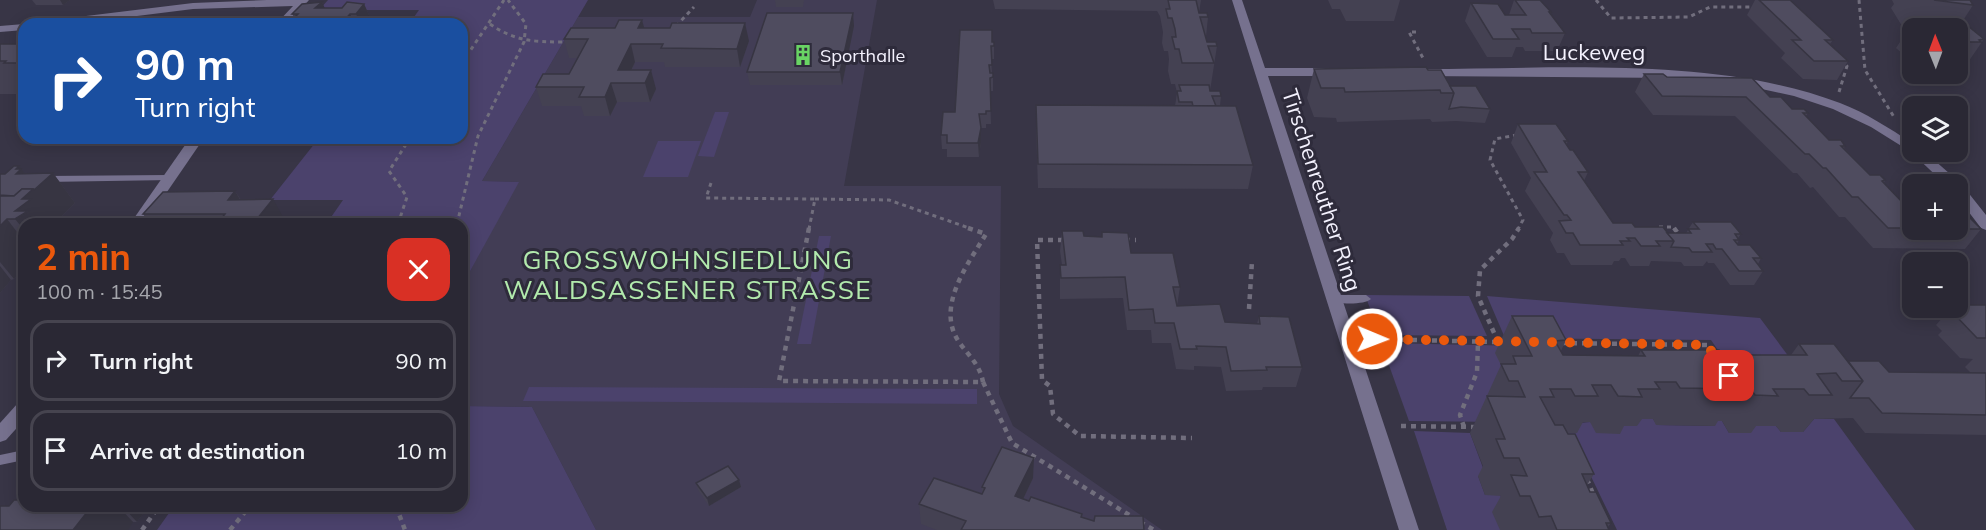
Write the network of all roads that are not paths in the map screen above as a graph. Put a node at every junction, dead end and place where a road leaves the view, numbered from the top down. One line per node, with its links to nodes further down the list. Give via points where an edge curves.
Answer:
1 (1237, 0): 7 (street, Tirschenreuther Ring)
2 (304, 1): 3 (street, via 193,6); 4 (street)
3 (94, 18)
4 (288, 18)
5 (18, 28): 6 (street)
6 (0, 29)
7 (1260, 72): 8 (street); 19 (street, Tirschenreuther Ring)
8 (1341, 72)
9 (1408, 72): 10 (street, Luckeweg, via 1676,74 1726,78 1792,90 1829,102 1865,118)
10 (1902, 142)
11 (192, 144): 14 (street)
12 (1929, 162): 13 (street)
13 (1942, 174)
14 (168, 178): 15 (lane); 17 (street)
15 (33, 179)
16 (1968, 202): 18 (street)
17 (145, 217)
18 (1986, 225)
19 (1334, 299): 20 (lane); 25 (street, Tirschenreuther Ring)
20 (1366, 299)
21 (18, 415): 22 (street)
22 (0, 435)
23 (18, 456): 24 (lane)
24 (0, 460)
25 (1409, 530)

